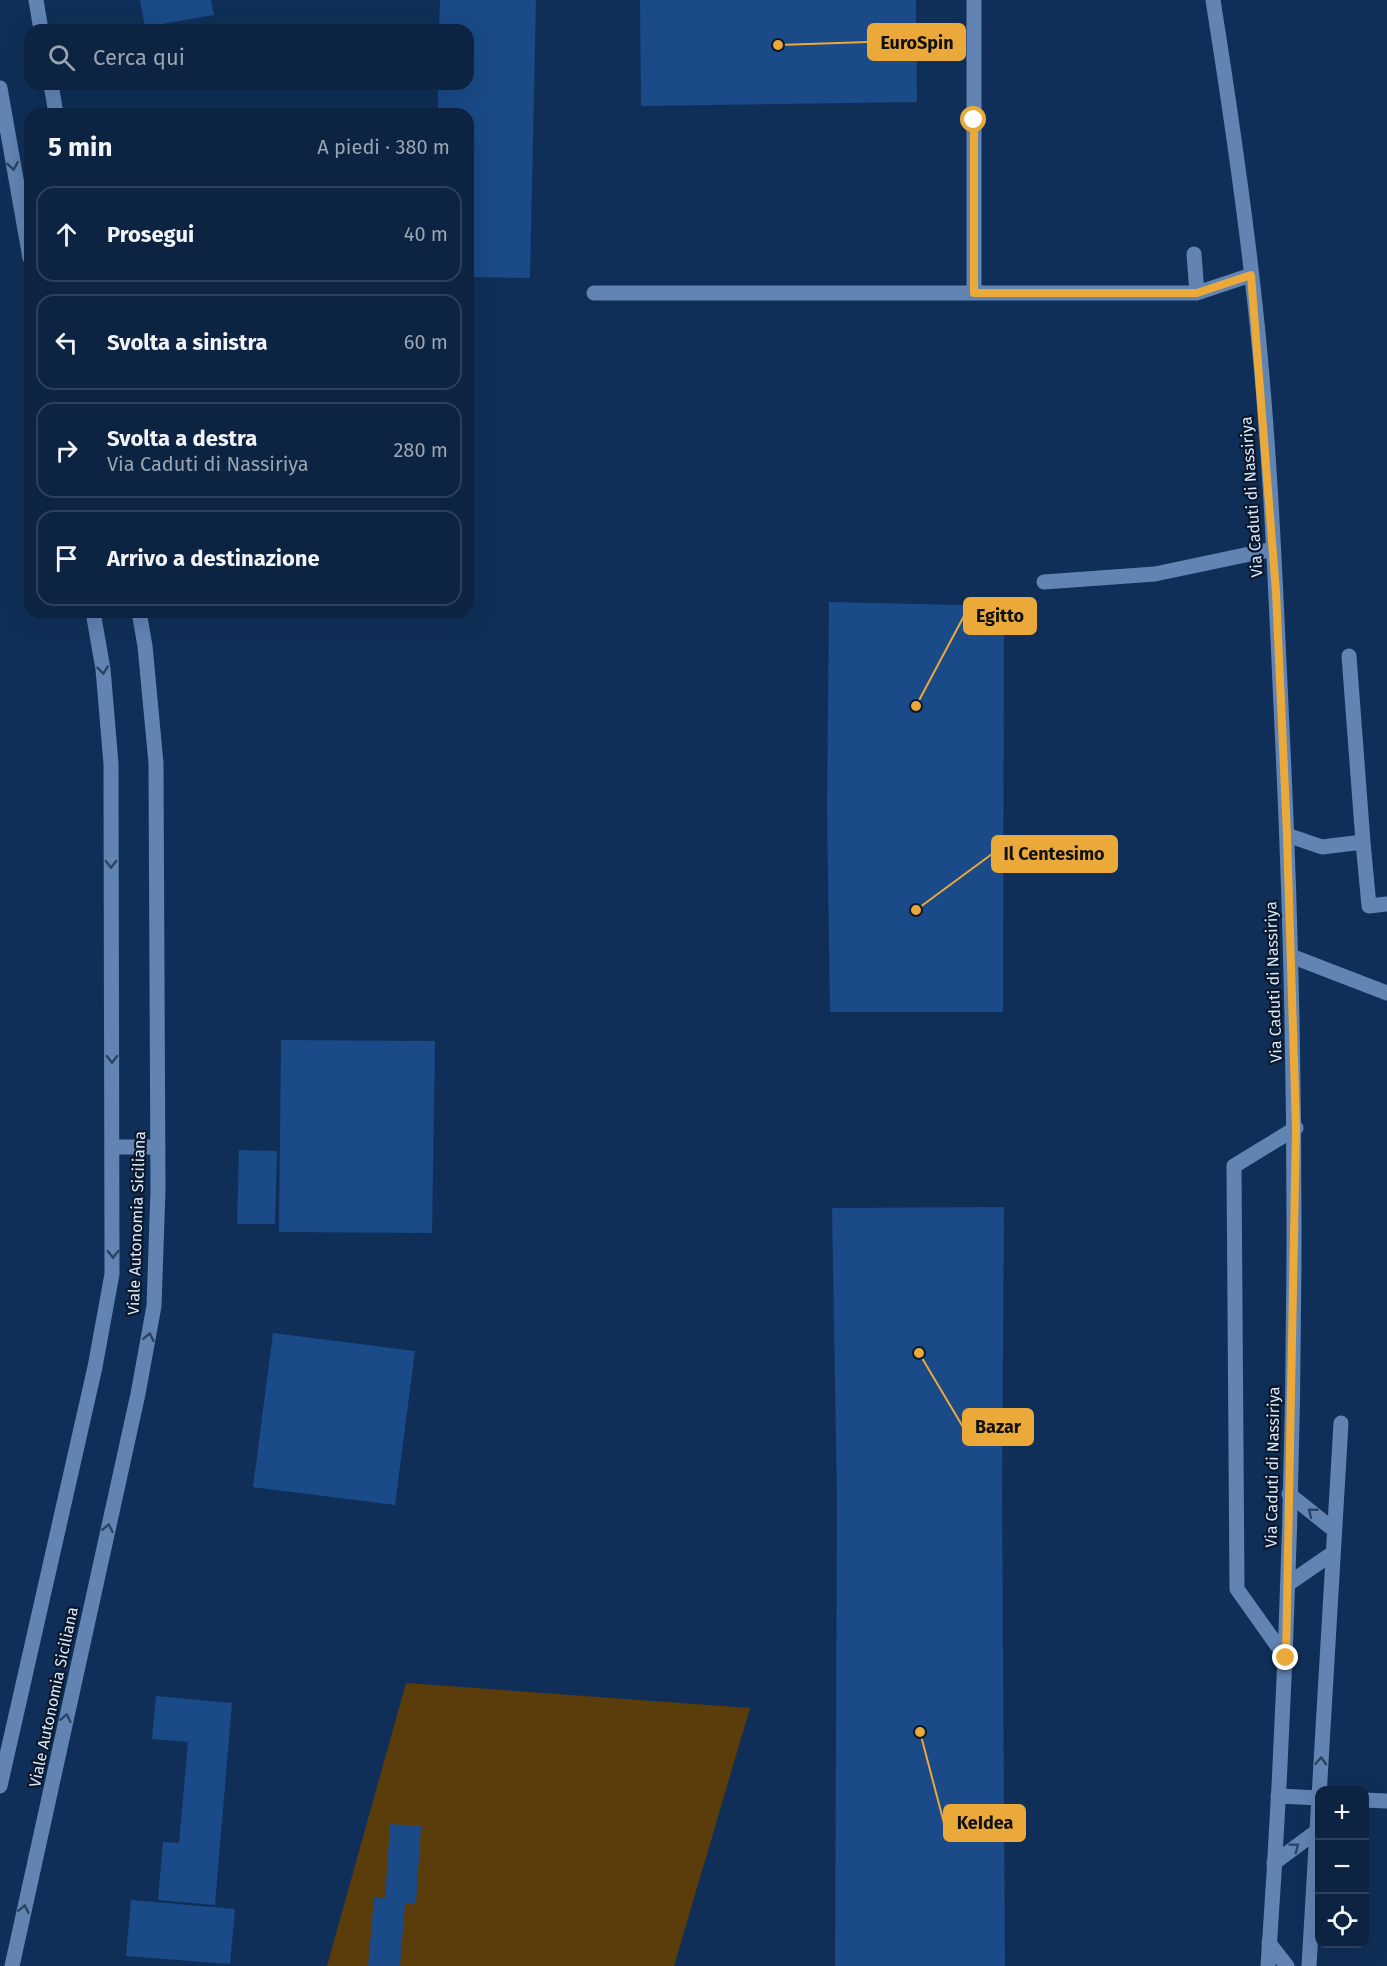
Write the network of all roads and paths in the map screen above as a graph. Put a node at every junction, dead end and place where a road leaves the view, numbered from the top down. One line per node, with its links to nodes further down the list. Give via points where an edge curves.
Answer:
1 (36, 0): 4 (street)
2 (974, 0): 12 (street)
3 (1213, 0): 10 (street, Via Caduti di Nassiriya)
4 (40, 24)
5 (0, 88): 8 (street, one-way to 8)
6 (52, 90): 7 (street)
7 (55, 108)
8 (24, 200)
9 (1194, 254): 13 (street)
10 (1251, 275): 13 (street); 14 (street, Via Caduti di Nassiriya)
11 (594, 293): 12 (street)
12 (974, 293): 13 (street)
13 (1197, 293)
14 (1273, 549): 15 (street, via 1155,574); 19 (street, Via Caduti di Nassiriya)
15 (1044, 582)
16 (94, 618): 25 (street, Viale Autonomia Siciliana, one-way to 25, via 103,669 111,764)
17 (140, 618): 26 (street, Viale Autonomia Siciliana, via 156,763)
18 (1348, 656): 20 (street)
19 (1287, 835): 20 (street, via 1322,847); 22 (street, Via Caduti di Nassiriya)
20 (1363, 842): 21 (street, via 1369,906)
21 (1387, 904)
22 (1291, 956): 23 (street); 24 (street, Via Caduti di Nassiriya)
23 (1387, 993)
24 (1296, 1128): 28 (street, Via Caduti di Nassiriya); 32 (street, via 1234,1166 1237,1589)
25 (113, 1147): 26 (street); 33 (street, Viale Autonomia Siciliana, one-way to 33, via 112,1274 95,1367)
26 (158, 1147): 43 (street, Viale Autonomia Siciliana, one-way to 26, via 152,1317)
27 (1341, 1423): 29 (street)
28 (1289, 1494): 29 (street, one-way to 28); 31 (street, Via Caduti di Nassiriya)
29 (1335, 1530): 30 (street)
30 (1333, 1553): 31 (street); 34 (street, one-way to 30)
31 (1288, 1584): 32 (street, Via Caduti di Nassiriya)
32 (1286, 1658): 35 (street, Via Caduti di Nassiriya)
33 (0, 1786)
34 (1320, 1786)
35 (1278, 1796): 36 (street); 41 (street, Via Caduti di Nassiriya)
36 (1315, 1798)
37 (1369, 1800): 38 (street)
38 (1387, 1801)
39 (1315, 1832): 41 (street, one-way to 39)
40 (1316, 1840): 46 (street)
41 (1274, 1863): 42 (street, Via Caduti di Nassiriya)
42 (1269, 1943): 44 (street, Via Caduti di Nassiriya); 45 (street)
43 (12, 1966)
44 (1268, 1966)
45 (1287, 1966)
46 (1309, 1966)

